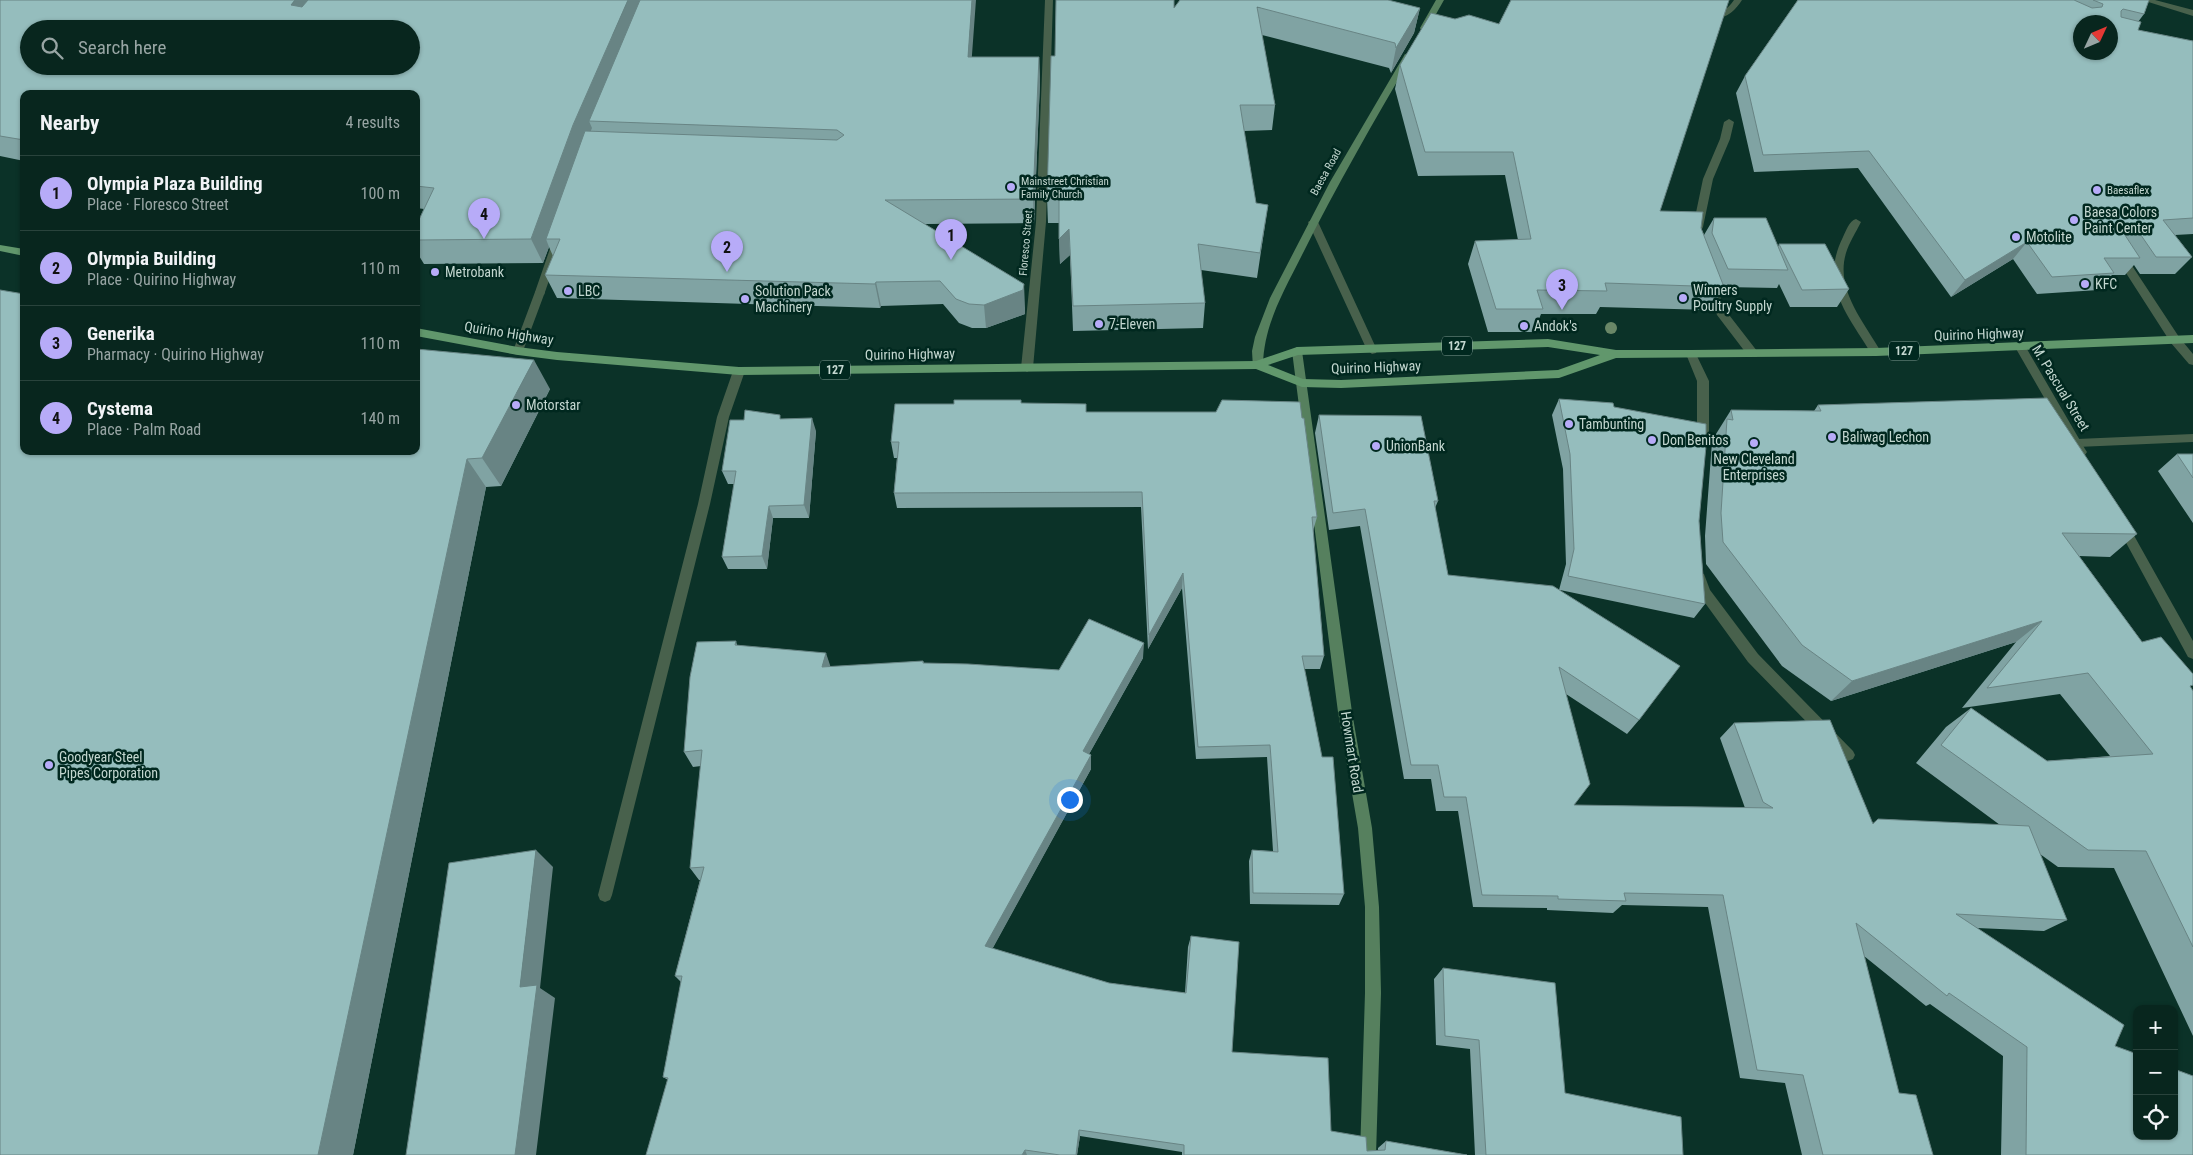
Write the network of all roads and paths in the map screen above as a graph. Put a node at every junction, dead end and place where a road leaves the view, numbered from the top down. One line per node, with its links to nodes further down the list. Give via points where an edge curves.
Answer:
1 (1049, 0): 29 (street, Floresco Street, via 1041,222)
2 (1440, 0): 8 (street, Baesa Road)
3 (1738, 0): 6 (street, via 1732,11 1718,15)
4 (2146, 0): 5 (street)
5 (2193, 13)
6 (1700, 14)
7 (1729, 122): 11 (street, via 1708,179)
8 (1313, 222): 20 (street); 28 (street, Baesa Road, via 1261,330 1256,346)
9 (1856, 222): 23 (street, via 1841,254 1838,281)
10 (562, 230): 21 (street)
11 (1696, 242)
12 (2113, 245): 18 (street)
13 (0, 248): 14 (main road)
14 (20, 252)
15 (1705, 273): 26 (street, via 1721,312)
16 (420, 333): 21 (main road, Quirino Highway / 127)
17 (2193, 339): 18 (main road, Quirino Highway / 127)
18 (2175, 340): 19 (main road, Quirino Highway / 127); 27 (street)
19 (2020, 347): 23 (main road, Quirino Highway / 127); 33 (street, M. Pascual Street)
20 (1372, 350): 22 (main road, Quirino Highway / 127); 24 (main road, Quirino Highway / 127, via 1548,343)
21 (518, 351): 30 (main road, Quirino Highway / 127)
22 (1297, 351): 28 (main road, Quirino Highway / 127); 31 (street, Howmart Road)
23 (1876, 352): 26 (main road, Quirino Highway / 127)
24 (1616, 354): 25 (main road, Quirino Highway / 127); 31 (main road, Quirino Highway / 127, via 1559,374 1342,384)
25 (1691, 354): 26 (main road, Quirino Highway / 127); 34 (street, via 1703,381)
26 (1753, 354)
27 (2193, 361)
28 (1257, 365): 29 (main road, Quirino Highway / 127); 31 (main road, Quirino Highway / 127)
29 (1027, 368): 30 (main road, Quirino Highway / 127)
30 (739, 371): 40 (street, via 723,417)
31 (1302, 382): 41 (street, Howmart Road, via 1345,712 1365,828 1372,907)
32 (2193, 438): 33 (street)
33 (2077, 443): 35 (street, M. Pascual Street)
34 (1704, 453)
35 (2086, 461)
36 (2115, 513): 38 (street)
37 (1698, 565): 39 (street, via 1704,592 1753,658)
38 (2193, 653)
39 (1848, 754)
40 (605, 895)
41 (1368, 1155)

